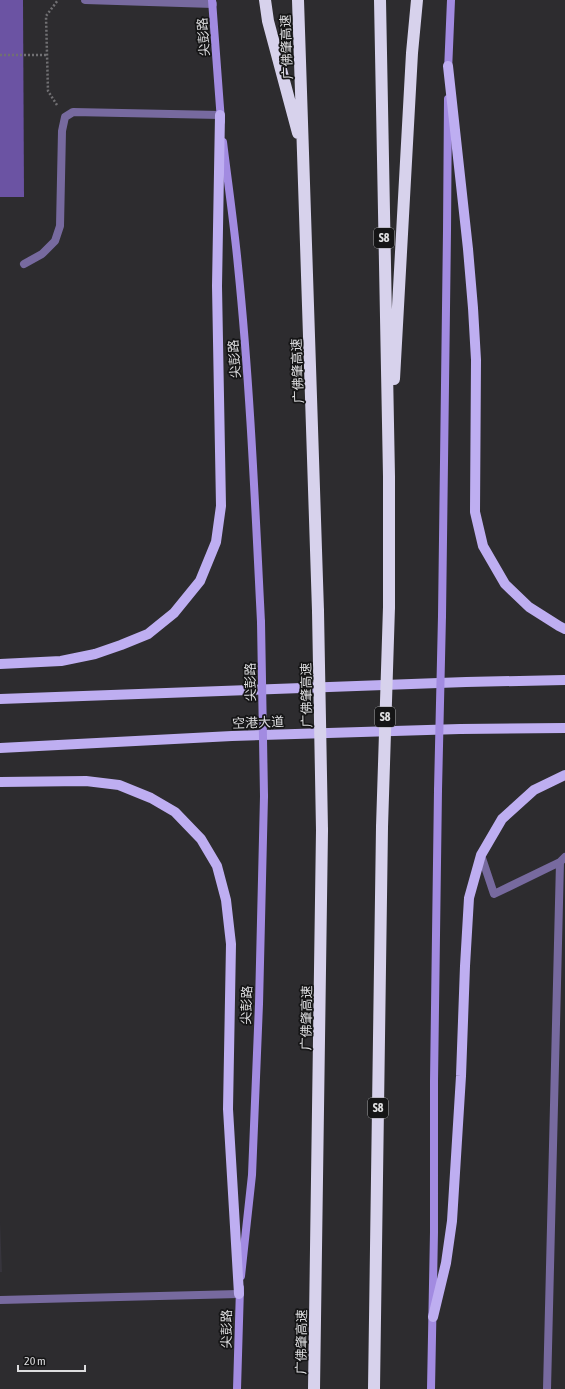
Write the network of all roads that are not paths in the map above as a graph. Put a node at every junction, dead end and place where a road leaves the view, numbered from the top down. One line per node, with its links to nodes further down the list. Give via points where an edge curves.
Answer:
1 (85, 0): 7 (street)
2 (265, 0): 10 (highway, via 268,21)
3 (298, 0): 10 (highway, 广佛肇高速)
4 (380, 0): 12 (highway, S8)
5 (417, 0): 12 (highway)
6 (451, 0): 8 (main road)
7 (212, 2): 9 (main road, 尖彭路)
8 (448, 66): 13 (main road, via 473,308 476,360 475,512 484,546 505,584 529,607); 25 (main road, bridge)
9 (220, 115): 11 (street, via 73,112 65,116 62,131 60,226 55,242 42,254); 14 (main road, via 217,286 221,506 216,542 200,581 174,613 148,634 115,648 61,661); 23 (main road, 尖彭路, bridge, via 245,347 262,622 264,796 259,1004 252,1175)
10 (304, 153): 27 (highway, 广佛肇高速, bridge, via 322,830)
11 (24, 264)
12 (389, 476): 28 (highway, S8, bridge, via 389,607 382,827)
13 (565, 629)
14 (0, 664)
15 (565, 680): 16 (main road)
16 (0, 699)
17 (565, 728): 18 (main road, 空港大道, via 232,736)
18 (0, 748)
19 (565, 775): 21 (main road, via 534,790 502,819)
20 (0, 782): 23 (main road, via 86,781 119,785 151,798 175,812 201,839 217,866 226,900 231,944 227,1066)
21 (481, 854): 22 (street, via 494,894); 25 (main road, via 469,898 452,1221 446,1263)
22 (562, 860): 30 (street)
23 (239, 1294): 24 (street); 26 (main road, 尖彭路)
24 (0, 1300)
25 (433, 1317): 29 (main road)
26 (237, 1389)
27 (314, 1389)
28 (374, 1389)
29 (431, 1389)
30 (547, 1389)

